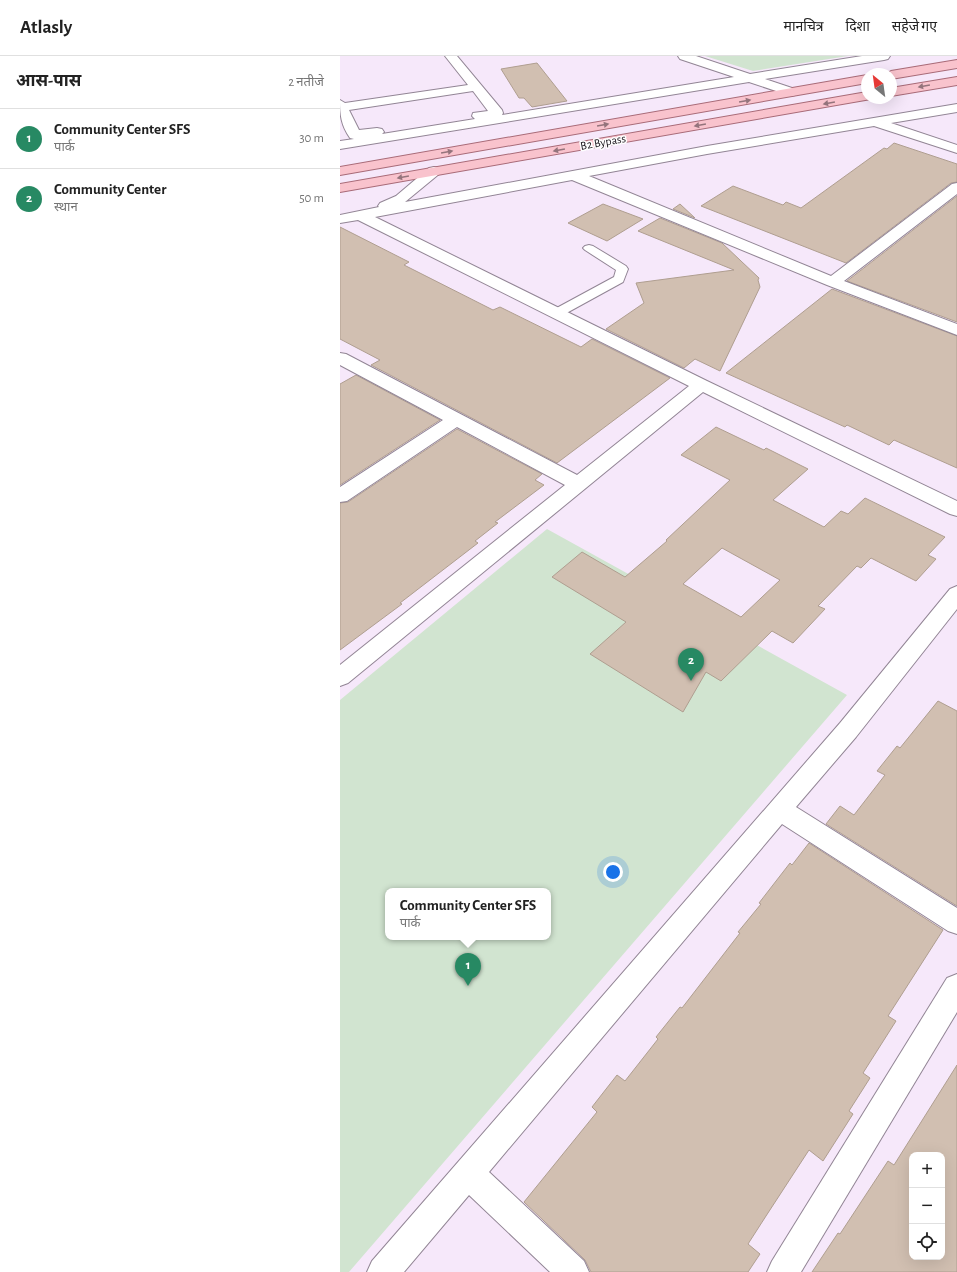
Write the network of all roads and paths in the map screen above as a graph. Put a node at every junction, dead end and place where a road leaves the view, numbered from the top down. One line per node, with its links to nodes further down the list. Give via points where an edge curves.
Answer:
1 (451, 56): 9 (street)
2 (684, 56): 6 (street)
3 (884, 56): 6 (street)
4 (957, 64): 5 (main road)
5 (897, 74)
6 (749, 79): 11 (street); 17 (street)
7 (861, 80): 11 (main road, B2 Bypass)
8 (957, 81): 10 (main road, one-way to 10)
9 (477, 87): 13 (street); 15 (street, via 497,113 355,135)
10 (897, 91)
11 (791, 92): 19 (main road, B2 Bypass, one-way to 11)
12 (861, 97): 20 (main road, B2 Bypass, one-way to 20)
13 (341, 105): 15 (street)
14 (957, 108): 16 (street)
15 (343, 121): 17 (street)
16 (875, 122): 18 (street); 21 (street)
17 (345, 145)
18 (957, 149)
19 (340, 171)
20 (434, 171): 22 (main road, B2 Bypass, one-way to 22); 24 (street, via 401,199)
21 (573, 175): 24 (street); 27 (street)
22 (340, 188)
23 (957, 188): 27 (street)
24 (362, 216): 25 (street); 28 (street)
25 (340, 220)
26 (589, 248): 28 (lane, via 622,269 619,279)
27 (833, 282): 29 (street)
28 (557, 313): 31 (street)
29 (957, 330)
30 (343, 364): 32 (street)
31 (701, 385): 33 (street); 35 (street)
32 (456, 419): 33 (street); 34 (street)
33 (580, 484): 37 (street)
34 (340, 496)
35 (957, 509)
36 (957, 594): 38 (street)
37 (340, 676)
38 (780, 810): 39 (street); 41 (street)
39 (957, 922)
40 (957, 987): 44 (street)
41 (468, 1173): 42 (street); 43 (street)
42 (383, 1272)
43 (573, 1272)
44 (783, 1272)

